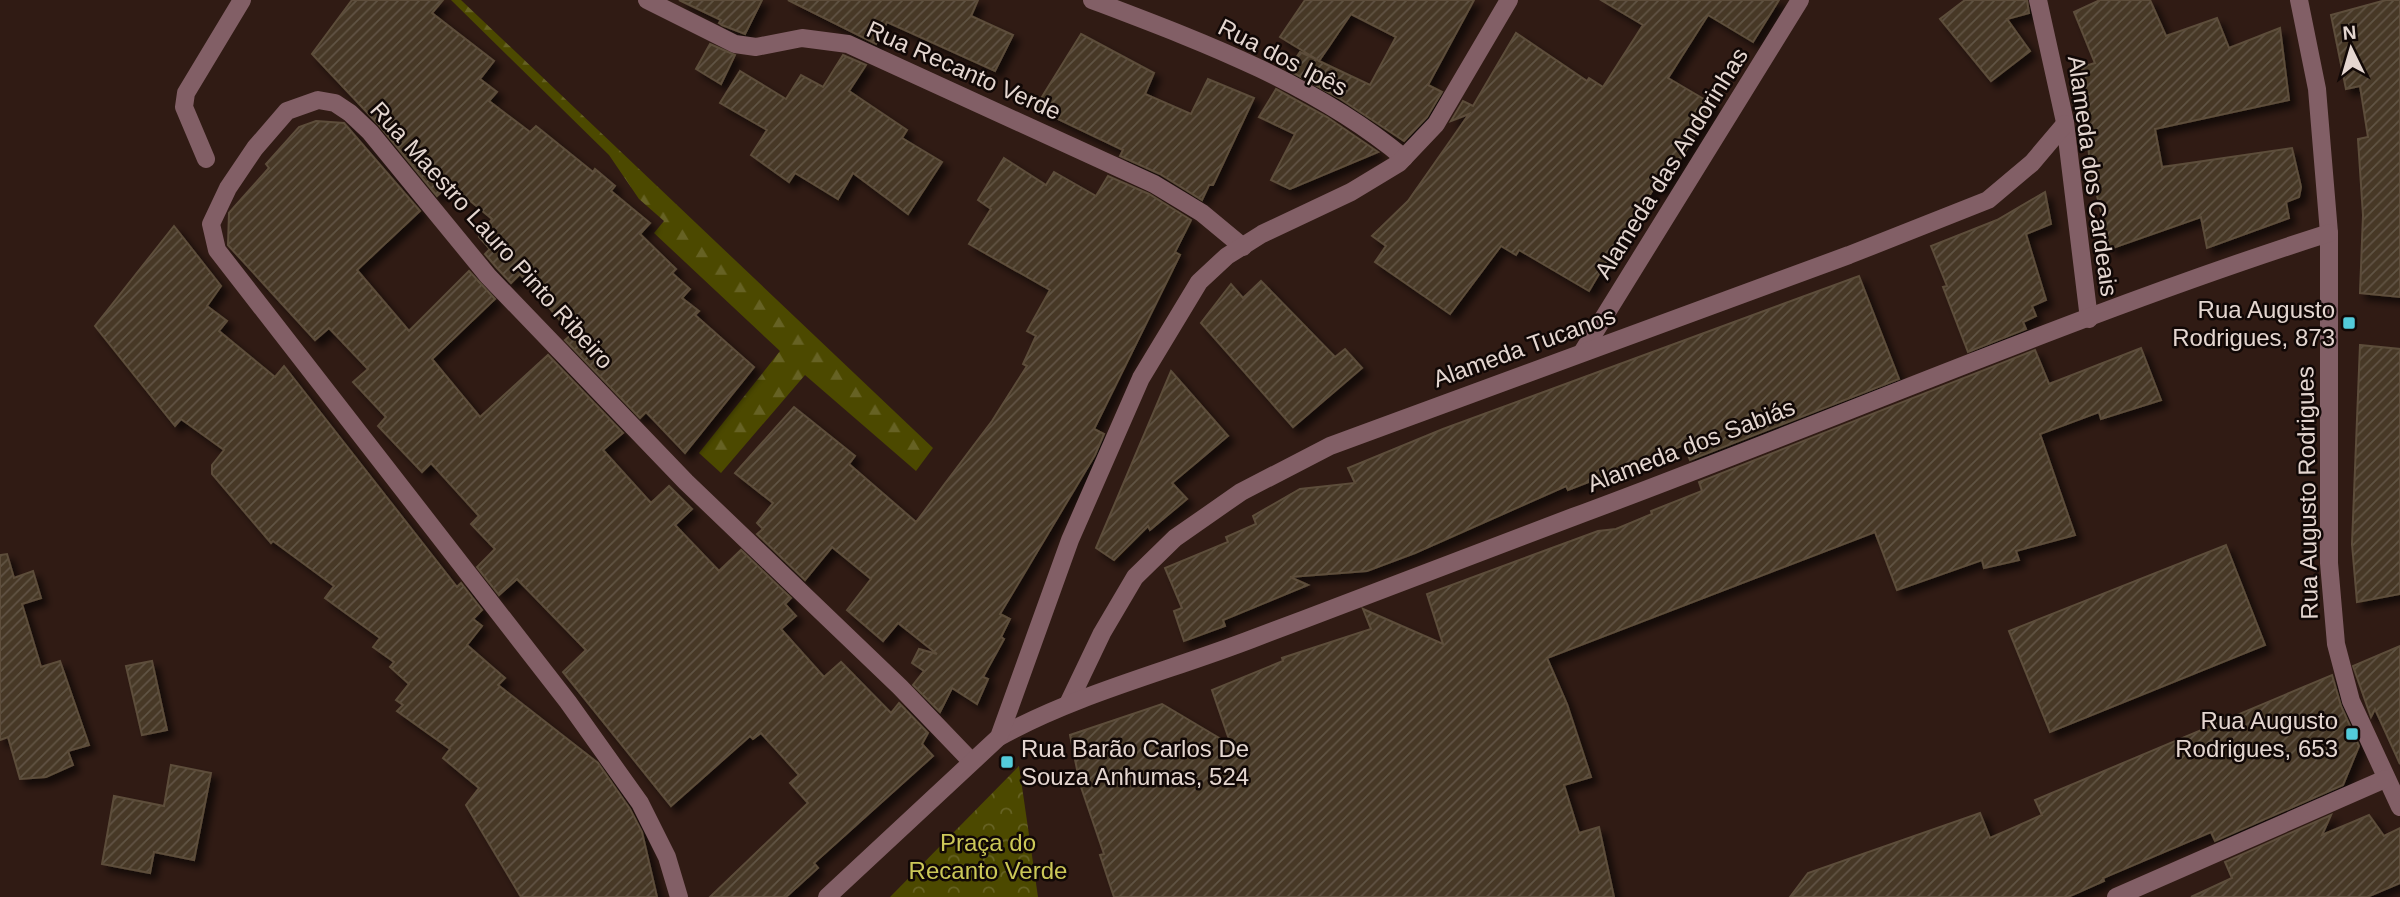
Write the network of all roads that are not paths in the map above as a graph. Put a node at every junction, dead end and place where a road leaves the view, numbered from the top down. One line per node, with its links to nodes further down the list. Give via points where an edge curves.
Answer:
1 (242, 0): 10 (street, via 186,93 184,107)
2 (647, 0): 12 (street, Rua Recanto Verde, via 735,44 756,47 802,38 848,44 1154,184 1202,213)
3 (1091, 0): 9 (street, Rua dos Ipês, via 1191,37 1270,74 1375,134)
4 (1509, 0): 9 (street, via 1436,124)
5 (1800, 0): 14 (street, Alameda das Andorinhas)
6 (2038, 0): 8 (street, Alameda dos Cardeais)
7 (2299, 0): 11 (street, Rua Augusto Rodrigues, via 2317,89)
8 (2065, 124): 13 (street, Alameda dos Cardeais); 14 (street, Alameda Tucanos, via 2032,163 1988,200)
9 (1404, 158): 12 (street, via 1351,192)
10 (206, 159)
11 (2329, 233): 13 (street, Alameda dos Sabiás); 18 (street, Rua Augusto Rodrigues, via 2329,563 2336,644 2351,701)
12 (1243, 247): 16 (street, via 1199,282 1141,378 1070,540)
13 (2089, 319): 15 (street, Alameda dos Sabiás, via 1252,639)
14 (1583, 351): 15 (street, Alameda Tucanos, via 1330,446 1241,492 1175,538 1135,577)
15 (1069, 702): 16 (street, Alameda dos Sabiás)
16 (999, 737): 17 (street, Alameda dos Sabiás)
17 (971, 761): 20 (street, Rua Maestro Lauro Pinto Ribeiro, via 686,482 498,285 370,132 335,103 318,100 286,111 228,188 211,224 217,250 568,702 640,803 667,858); 21 (street, Alameda dos Sabiás)
18 (2385, 779): 19 (street, Rua Augusto Rodrigues); 22 (street)
19 (2400, 807)
20 (679, 897)
21 (827, 897)
22 (2116, 897)

